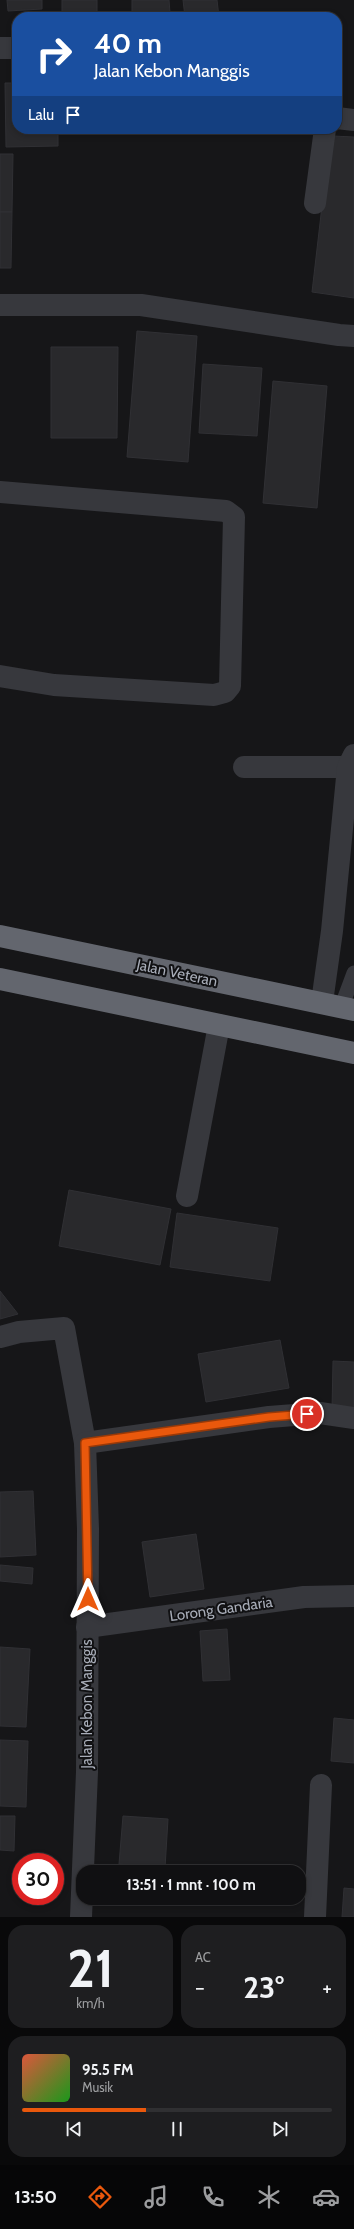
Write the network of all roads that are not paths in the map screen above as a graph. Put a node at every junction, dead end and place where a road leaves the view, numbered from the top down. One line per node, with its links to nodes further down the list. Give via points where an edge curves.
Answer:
1 (0, 48): 2 (street)
2 (12, 48)
3 (342, 119): 4 (street)
4 (354, 120)
5 (324, 134): 6 (street)
6 (315, 203)
7 (0, 305): 8 (street, via 141,305)
8 (354, 336)
9 (0, 492): 10 (street, via 226,511 234,517 230,686 225,692 214,695 54,685)
10 (0, 676)
11 (351, 761): 12 (street); 16 (street, via 332,931)
12 (244, 767)
13 (0, 936): 16 (highway, Jalan Veteran)
14 (354, 973): 16 (lane)
15 (0, 979): 17 (highway)
16 (339, 1007)
17 (219, 1025): 18 (highway); 19 (street)
18 (354, 1053)
19 (187, 1196)
20 (0, 1337): 22 (street, Jalan Kebon Manggis, via 19,1332 64,1328)
21 (354, 1418): 22 (street, via 320,1413 269,1417)
22 (85, 1443): 24 (street, Jalan Kebon Manggis)
23 (354, 1596): 24 (street, Lorong Gandaria, via 304,1597)
24 (88, 1627): 26 (street, Jalan Kebon Manggis, via 87,1772)
25 (321, 1785): 27 (street)
26 (81, 1917)
27 (315, 1917)

